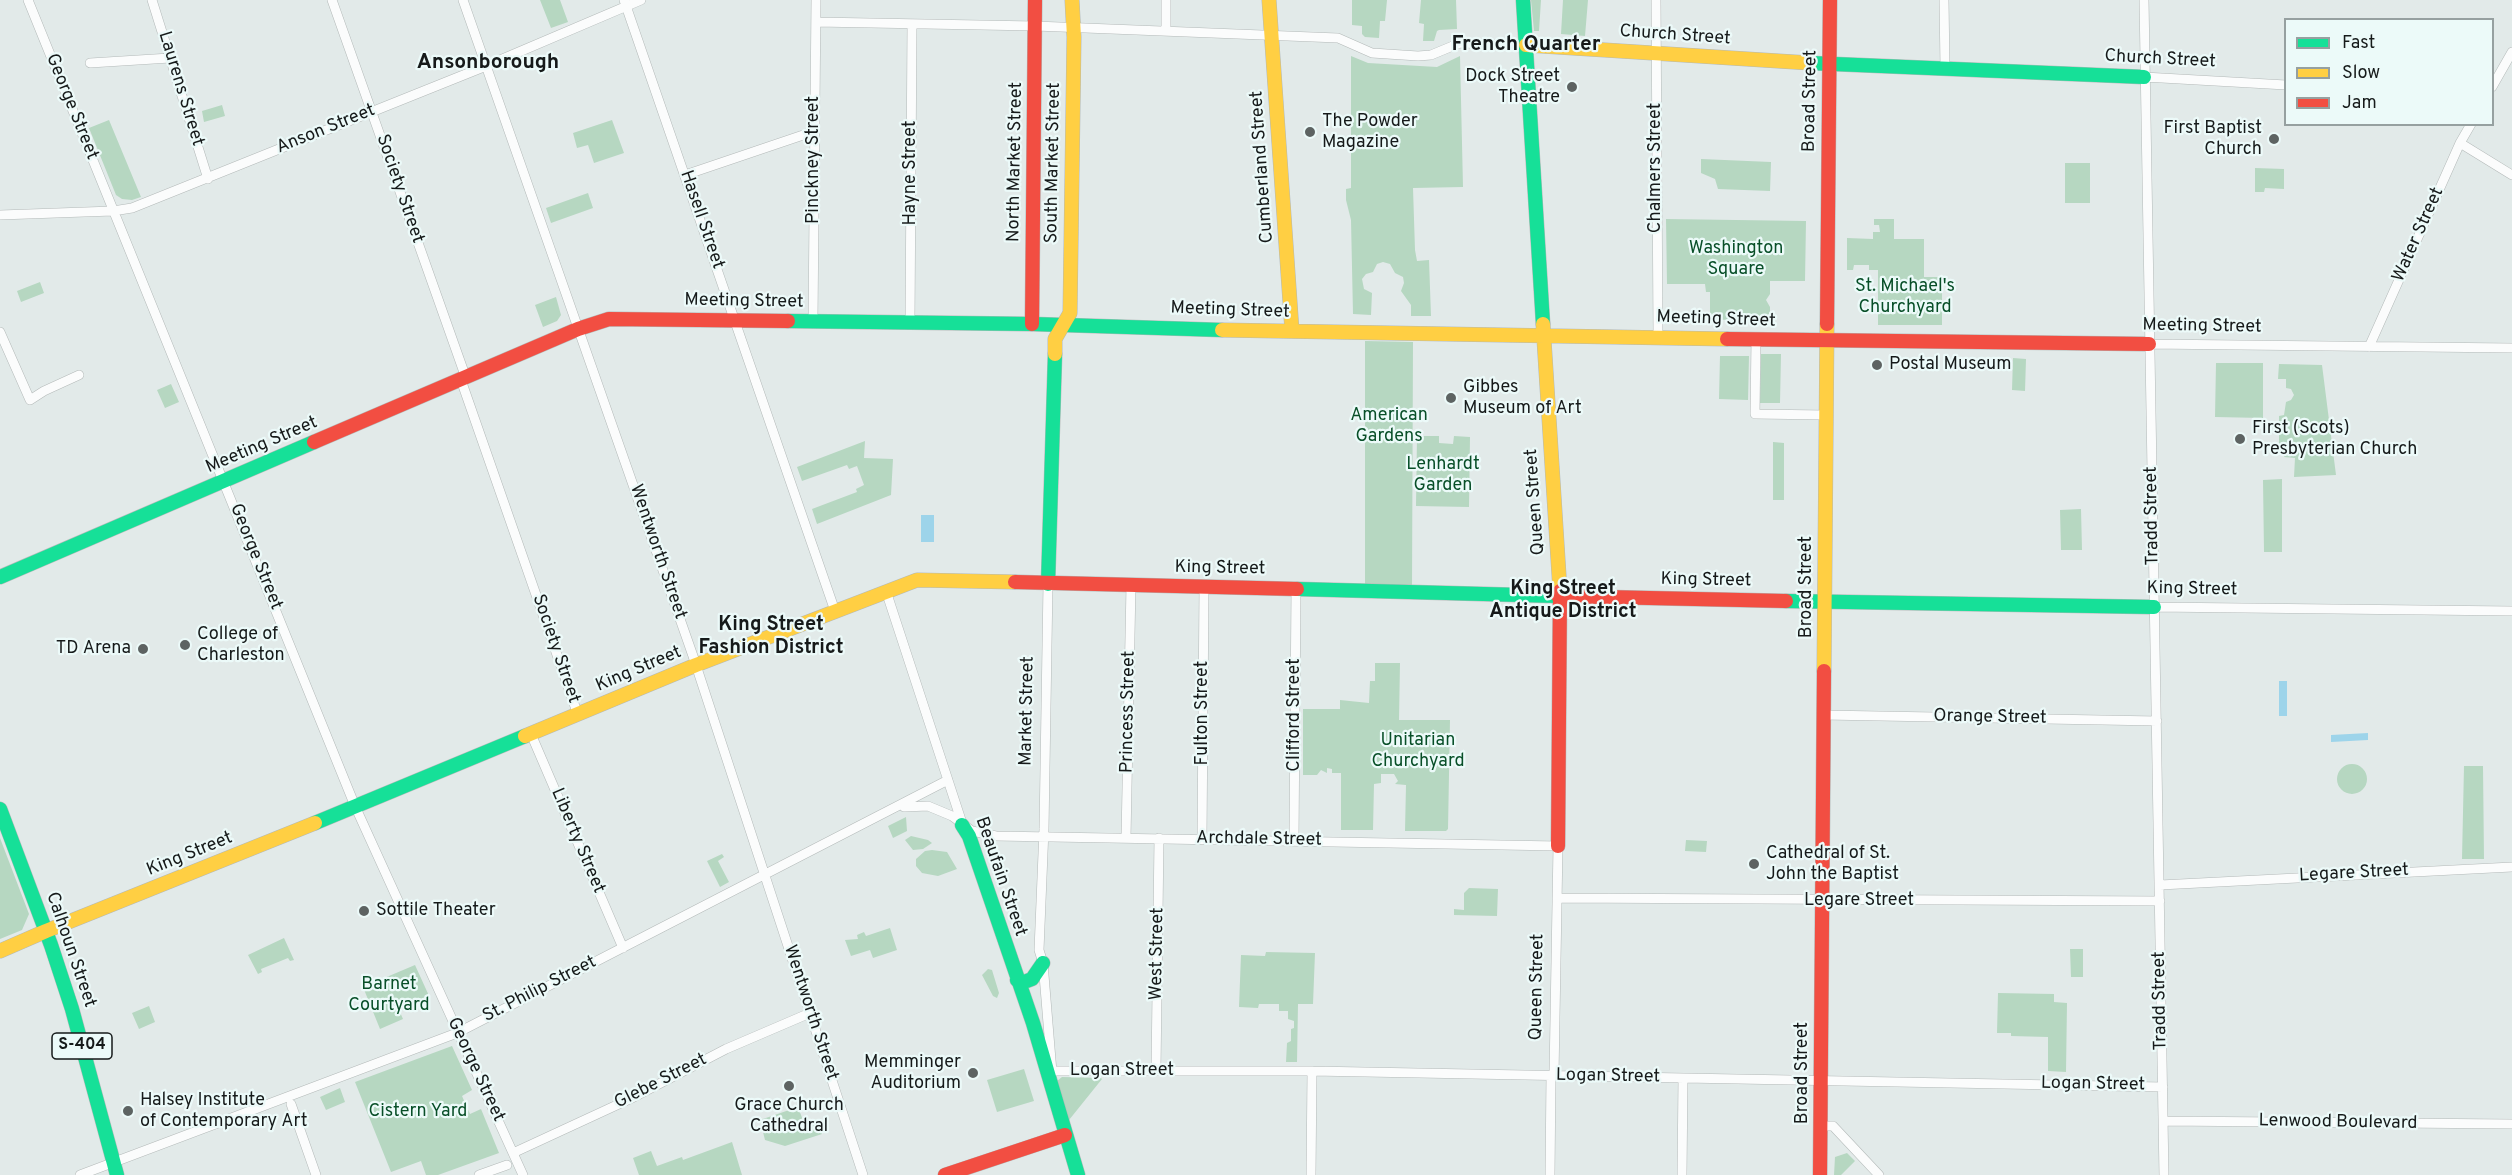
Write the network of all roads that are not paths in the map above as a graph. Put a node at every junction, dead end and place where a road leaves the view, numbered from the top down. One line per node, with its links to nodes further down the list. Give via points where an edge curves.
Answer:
1 (28, 0): 41 (street, George Street)
2 (152, 0): 26 (street, Laurens Street)
3 (332, 0): 34 (street, Society Street)
4 (463, 0): 29 (street, Wentworth Street)
5 (641, 0): 16 (street, Anson Street)
6 (816, 0): 17 (street, Pinckney Street)
7 (1035, 0): 19 (street, North Market Street)
8 (1072, 0): 20 (street, South Market Street)
9 (1166, 0): 21 (street)
10 (1269, 0): 22 (street, Cumberland Street)
11 (1523, 0): 23 (street, Queen Street)
12 (1656, 0): 24 (street, Chalmers Street)
13 (1830, 0): 28 (street, Broad Street)
14 (1944, 0): 30 (street)
15 (2144, 0): 31 (street, Tradd Street)
16 (625, 3): 29 (street, Anson Street); 38 (street, Hasell Street)
17 (816, 22): 18 (street, Church Street); 36 (street, Pinckney Street)
18 (912, 24): 19 (street, Church Street); 45 (street, Hayne Street)
19 (1035, 26): 20 (street, Church Street); 46 (street, North Market Street)
20 (1072, 28): 21 (street, Church Street); 47 (street, South Market Street, via 1070,313)
21 (1166, 31): 22 (street, Church Street)
22 (1272, 34): 23 (street, Church Street, via 1338,38 1372,53 1418,56 1460,43); 49 (street, Cumberland Street)
23 (1526, 45): 24 (street, Church Street); 51 (street, Queen Street)
24 (1656, 52): 28 (street, Church Street); 52 (street, Chalmers Street)
25 (2512, 52): 33 (street)
26 (170, 58): 27 (street); 40 (street, Laurens Street)
27 (90, 63)
28 (1830, 64): 30 (street, Church Street); 54 (street, Broad Street)
29 (486, 66): 34 (street, Anson Street); 48 (street, Wentworth Street)
30 (1945, 68): 31 (street, Church Street)
31 (2144, 77): 32 (street, Church Street); 55 (street, Tradd Street)
32 (2284, 85)
33 (2494, 85)
34 (371, 112): 40 (street, Anson Street); 59 (street, Society Street)
35 (2470, 126): 37 (street, Water Street)
36 (814, 131): 38 (street); 44 (street, Pinckney Street)
37 (2460, 143): 39 (street); 56 (street, Water Street)
38 (685, 175): 43 (street, Hasell Street)
39 (2512, 175)
40 (208, 178): 41 (street, Anson Street, via 132,208)
41 (113, 211): 42 (street, Anson Street); 61 (street, George Street)
42 (0, 215)
43 (736, 320): 44 (street, Meeting Street); 48 (street, Meeting Street, via 616,319); 71 (street, Hasell Street)
44 (813, 321): 45 (street, Meeting Street)
45 (910, 322): 46 (street, Meeting Street)
46 (1032, 324): 47 (street, Meeting Street)
47 (1063, 325): 49 (street, Meeting Street); 63 (street, Market Street, via 1055,339)
48 (578, 329): 59 (street, Meeting Street); 73 (street, Wentworth Street)
49 (1292, 331): 51 (street, Meeting Street)
50 (0, 332): 58 (street, via 30,400)
51 (1543, 335): 52 (street, Meeting Street); 68 (street, Queen Street)
52 (1658, 336): 53 (street, Meeting Street)
53 (1756, 339): 54 (street, Meeting Street); 60 (street, via 1755,414)
54 (1826, 341): 55 (street, Meeting Street); 60 (street, Broad Street)
55 (2149, 344): 56 (street, Meeting Street); 70 (street, Tradd Street)
56 (2369, 347): 57 (street, Meeting Street)
57 (2512, 348)
58 (79, 375)
59 (463, 379): 61 (street, Meeting Street); 74 (street, Society Street)
60 (1825, 415): 69 (street, Broad Street)
61 (225, 481): 62 (street, Meeting Street); 79 (street, George Street)
62 (0, 577)
63 (1048, 584): 64 (street, King Street); 67 (street, King Street, via 922,580); 83 (street, Market Street)
64 (1131, 585): 65 (street, King Street); 84 (street, Princess Street)
65 (1204, 586): 66 (street, King Street); 86 (street, Fulton Street)
66 (1296, 588): 68 (street, King Street); 87 (street, Clifford Street)
67 (886, 591): 71 (street, King Street); 78 (street, Beaufain Street)
68 (1560, 596): 69 (street, King Street); 88 (street, Queen Street)
69 (1825, 602): 70 (street, King Street); 75 (street, Broad Street)
70 (2154, 607): 72 (street, King Street); 76 (street, Tradd Street)
71 (835, 611): 73 (street, King Street)
72 (2512, 611)
73 (696, 665): 74 (street, King Street); 90 (street, Wentworth Street)
74 (578, 715): 77 (street, King Street)
75 (1824, 715): 76 (street, Orange Street); 93 (street, Broad Street)
76 (2157, 721): 91 (street, Tradd Street)
77 (531, 734): 79 (street, King Street); 96 (street, Liberty Street)
78 (948, 780): 81 (street, St. Philip Street); 82 (street, Beaufain Street)
79 (356, 806): 95 (street, King Street); 101 (street, George Street)
80 (0, 809): 95 (street, Calhoun Street / S-404)
81 (884, 813): 82 (street, St. Philip Street, via 919,805 950,815); 90 (street, St. Philip Street)
82 (962, 825): 83 (street, Archdale Street, via 987,835); 99 (street, Beaufain Street)
83 (1044, 837): 84 (street, Archdale Street); 98 (street, Market Street, via 1039,950)
84 (1126, 838): 85 (street, Archdale Street)
85 (1160, 838): 86 (street, Archdale Street); 102 (street, West Street)
86 (1202, 839): 87 (street, Archdale Street)
87 (1294, 841): 88 (street, Archdale Street)
88 (1558, 846): 92 (street, Queen Street)
89 (2512, 867): 91 (street, Legare Street)
90 (765, 875): 96 (street, St. Philip Street); 100 (street, Wentworth Street)
91 (2160, 885): 94 (street, Tradd Street)
92 (1557, 898): 93 (street, Legare Street); 105 (street, Queen Street)
93 (1822, 901): 94 (street, Legare Street); 107 (street, Broad Street)
94 (2160, 902): 108 (street, Tradd Street)
95 (46, 931): 97 (street, King Street); 117 (street, Calhoun Street / S-404, via 72,1009)
96 (623, 948): 101 (street, St. Philip Street)
97 (0, 951)
98 (1043, 963): 99 (street, via 1032,979); 103 (street, Market Street)
99 (1017, 980): 109 (street, Beaufain Street)
100 (810, 1013): 115 (street, Glebe Street, via 726,1049); 122 (street, Wentworth Street)
101 (457, 1033): 115 (street, George Street); 117 (street, St. Philip Street)
102 (1156, 1070): 103 (street, Logan Street); 104 (street, Logan Street)
103 (1052, 1071): 109 (street, Market Street)
104 (1312, 1071): 105 (street, Logan Street); 125 (street)
105 (1553, 1075): 106 (street, Logan Street); 126 (street, Queen Street)
106 (1683, 1078): 107 (street, Logan Street); 127 (street)
107 (1821, 1079): 108 (street, Logan Street); 113 (street, Broad Street)
108 (2163, 1087): 111 (street, Tradd Street)
109 (1055, 1099): 114 (street, Beaufain Street)
110 (291, 1104): 119 (street)
111 (2163, 1121): 112 (street, Lenwood Boulevard); 130 (street, Tradd Street)
112 (2512, 1124)
113 (1820, 1126): 128 (street, Broad Street); 129 (street, via 1833,1126)
114 (1065, 1135): 123 (street); 124 (street, Beaufain Street)
115 (513, 1153): 121 (street, George Street)
116 (507, 1166): 120 (street)
117 (115, 1168): 118 (street, St. Philip Street)
118 (80, 1175)
119 (316, 1175)
120 (480, 1175)
121 (523, 1175)
122 (863, 1175)
123 (945, 1175)
124 (1078, 1175)
125 (1311, 1175)
126 (1550, 1175)
127 (1682, 1175)
128 (1820, 1175)
129 (1879, 1175)
130 (2164, 1175)

